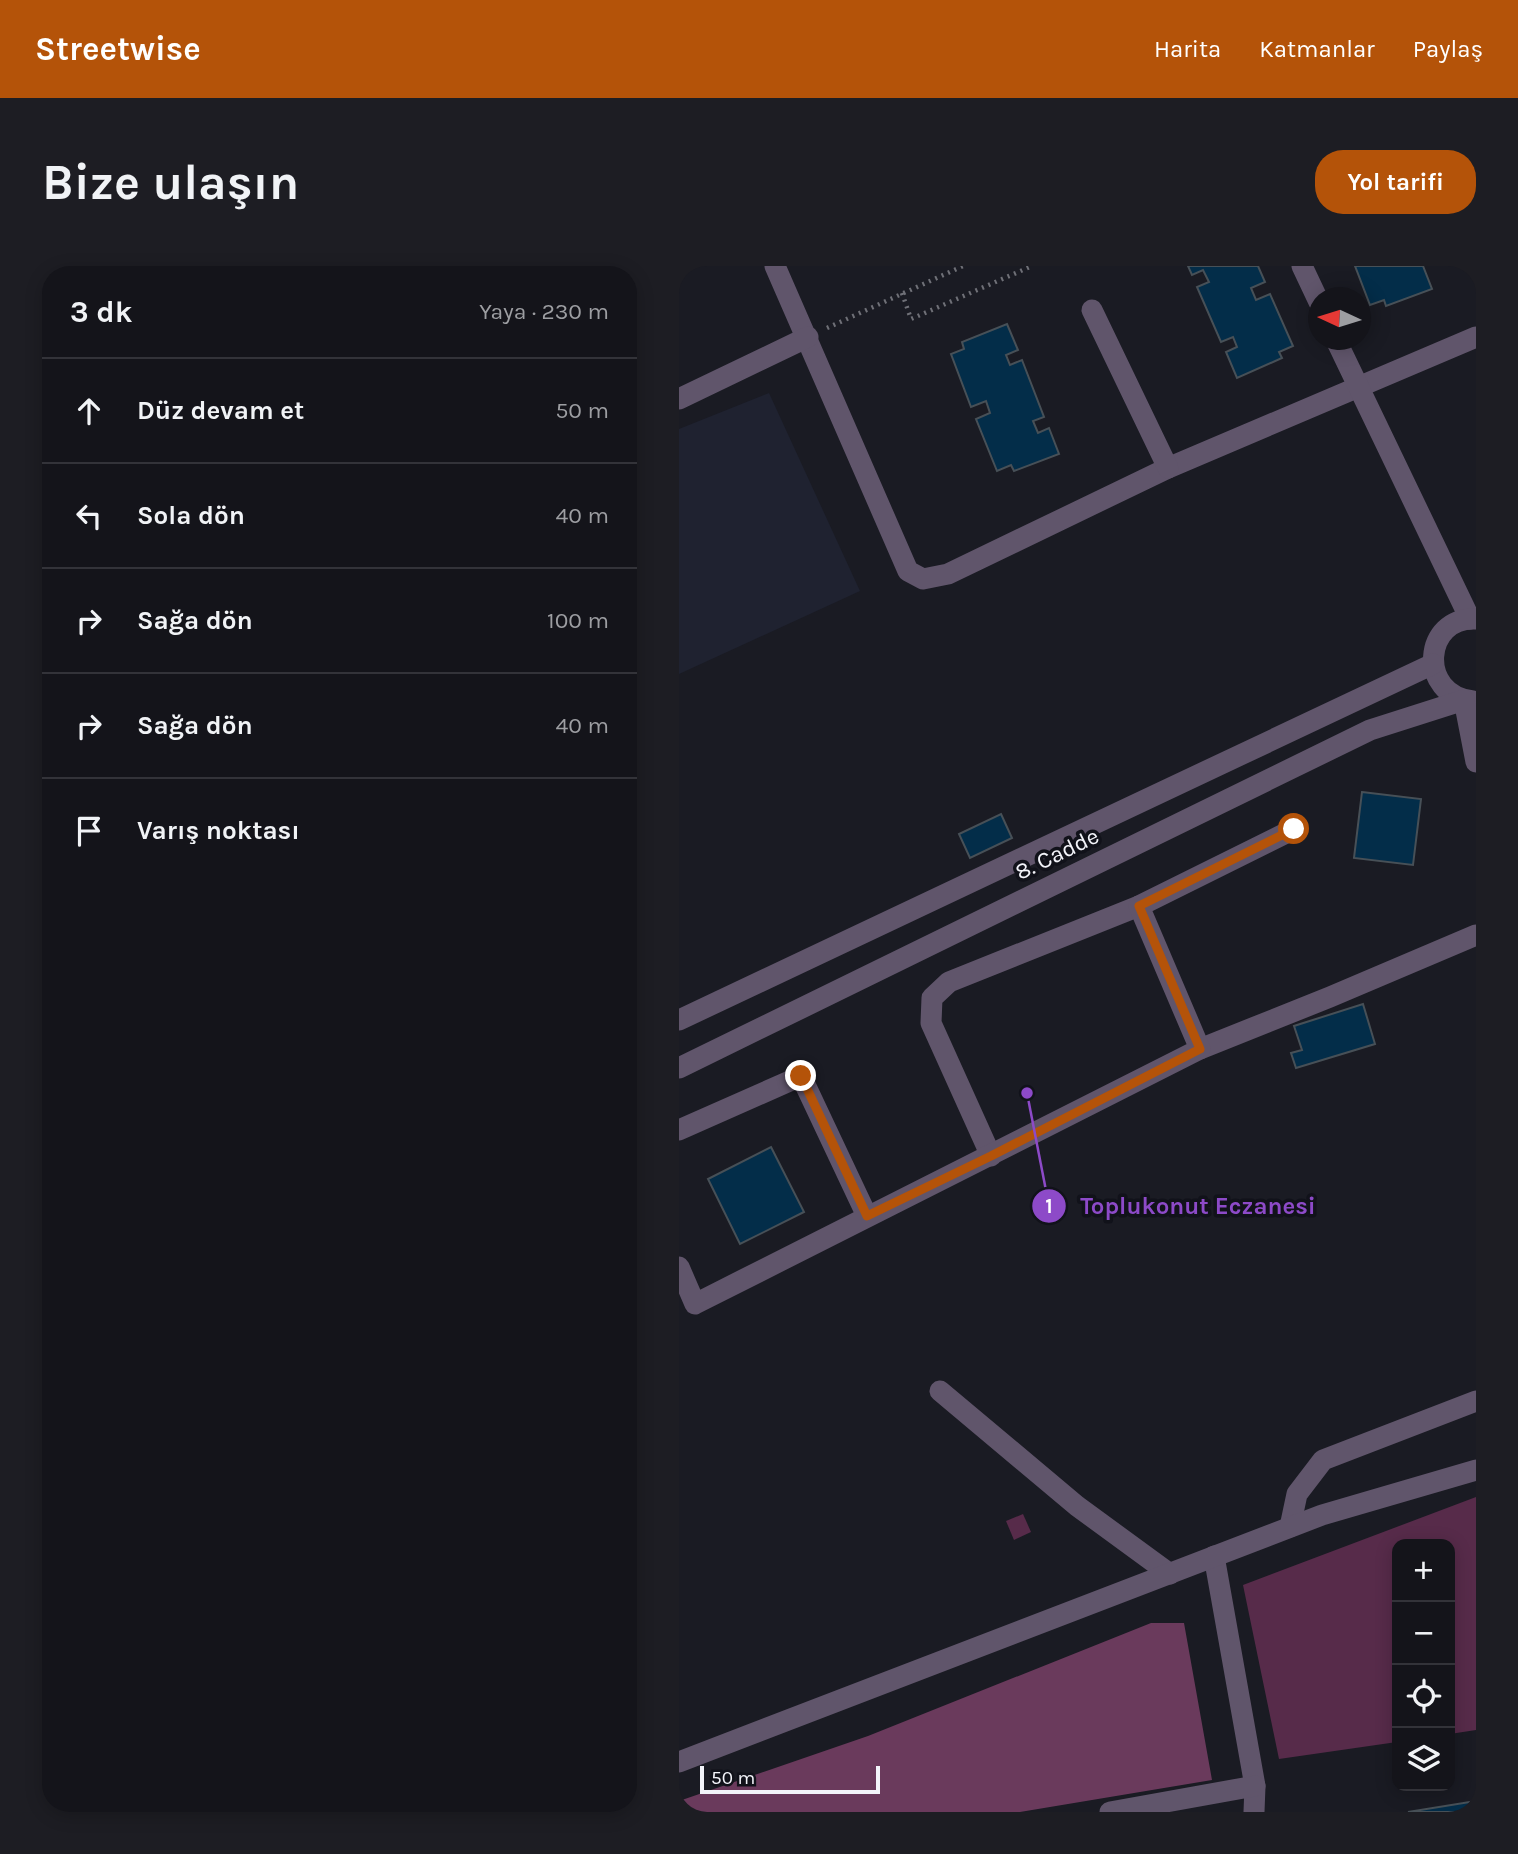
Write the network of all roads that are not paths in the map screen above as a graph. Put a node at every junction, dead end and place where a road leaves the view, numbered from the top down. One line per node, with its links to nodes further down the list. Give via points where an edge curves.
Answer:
1 (775, 266): 5 (street)
2 (1302, 266): 3 (street)
3 (1311, 287)
4 (1092, 310): 10 (street)
5 (807, 337): 9 (street); 10 (street, via 908,571 923,579 948,575)
6 (1476, 337): 8 (street)
7 (1340, 350): 8 (street)
8 (1358, 389): 10 (street); 11 (street)
9 (679, 399)
10 (1168, 468)
11 (1473, 619): 12 (street, via 1454,623 1442,634 1434,648)
12 (1433, 664): 13 (street, via 1443,687); 18 (street, 8. Cadde)
13 (1470, 701): 14 (street); 20 (street, 8. Cadde, via 1370,730)
14 (1476, 762)
15 (1294, 829): 16 (street)
16 (1139, 906): 19 (street); 22 (street, via 949,982 932,998 931,1023)
17 (1476, 935): 19 (street)
18 (679, 1020)
19 (1200, 1049): 22 (street)
20 (679, 1068)
21 (679, 1130): 23 (street, via 801,1076)
22 (991, 1156): 23 (street)
23 (867, 1216): 24 (street, via 695,1304)
24 (679, 1267)
25 (940, 1391): 30 (street, via 1077,1506)
26 (1476, 1401): 28 (street, via 1324,1460 1297,1494)
27 (1476, 1470): 28 (street)
28 (1290, 1527): 29 (street)
29 (1214, 1556): 30 (street); 32 (street)
30 (1170, 1574): 31 (street)
31 (679, 1762)
32 (1255, 1786): 33 (street); 34 (street)
33 (1110, 1812)
34 (1254, 1812)

